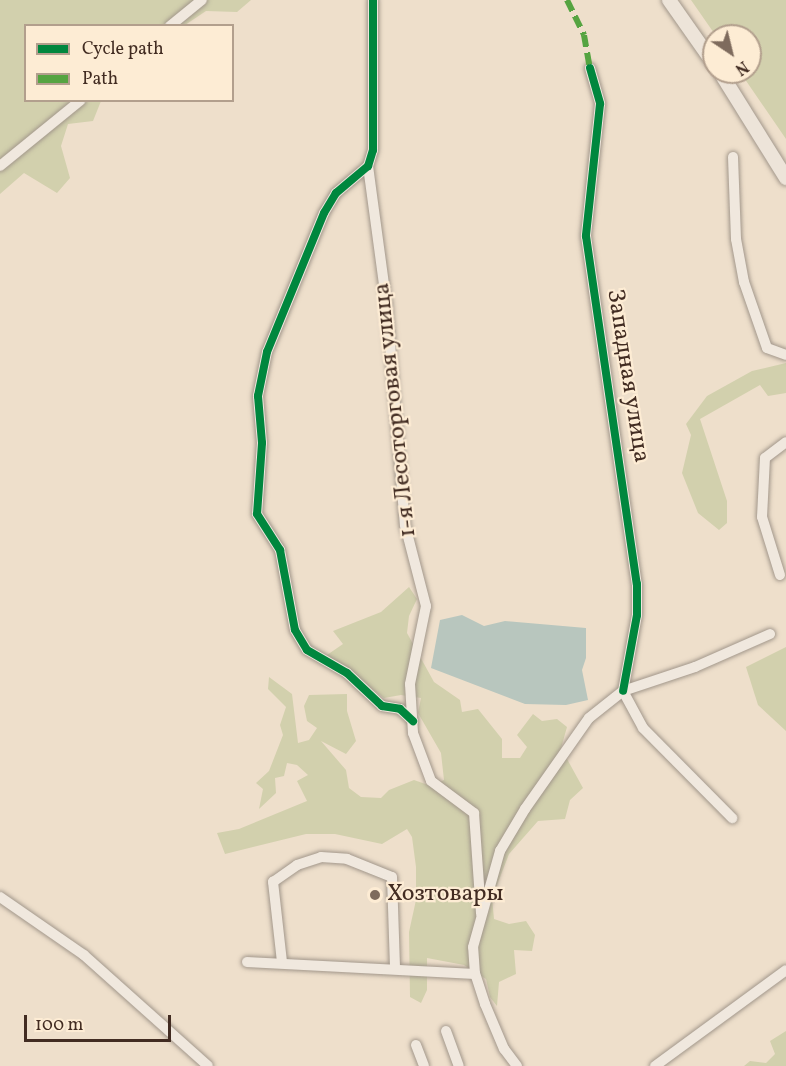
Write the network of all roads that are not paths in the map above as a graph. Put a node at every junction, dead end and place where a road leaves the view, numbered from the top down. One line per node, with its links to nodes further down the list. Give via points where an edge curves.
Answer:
1 (202, 0): 4 (street)
2 (373, 0): 11 (street, 1-я Лесоторговая улица, via 373,150)
3 (669, 0): 5 (main road)
4 (172, 24)
5 (702, 47)
6 (590, 68): 17 (street, Западная улица, via 600,104 586,236 637,584 637,615)
7 (727, 84): 12 (main road)
8 (79, 102): 10 (street)
9 (733, 157): 13 (street, via 736,239 744,282 767,348)
10 (0, 166)
11 (368, 166): 18 (street, 1-я Лесоторговая улица, via 387,307 405,525 426,606 410,684); 18 (street, via 336,193 324,213 267,352 258,396 262,443 257,514 280,550 295,630 307,650 347,673 382,706 400,709)
12 (786, 178)
13 (786, 355)
14 (786, 442): 15 (street, via 765,458 762,517)
15 (780, 575)
16 (770, 634): 17 (street, via 695,667)
17 (623, 691): 19 (street, via 643,728); 21 (street, via 589,718 525,809 500,851)
18 (413, 721): 21 (street, 1-я Лесоторговая улица, via 413,733 431,781 474,813)
19 (732, 818)
20 (0, 897): 29 (street, via 84,956)
21 (481, 914): 26 (street, via 473,946)
22 (247, 962): 23 (street)
23 (282, 962): 24 (street); 24 (street, via 273,882 297,865 321,857 346,859 392,877)
24 (395, 967): 26 (street)
25 (786, 970): 33 (street)
26 (475, 974): 32 (street, via 504,1049)
27 (446, 1031): 31 (street)
28 (416, 1045): 30 (street)
29 (208, 1066)
30 (424, 1066)
31 (459, 1066)
32 (517, 1066)
33 (655, 1066)

